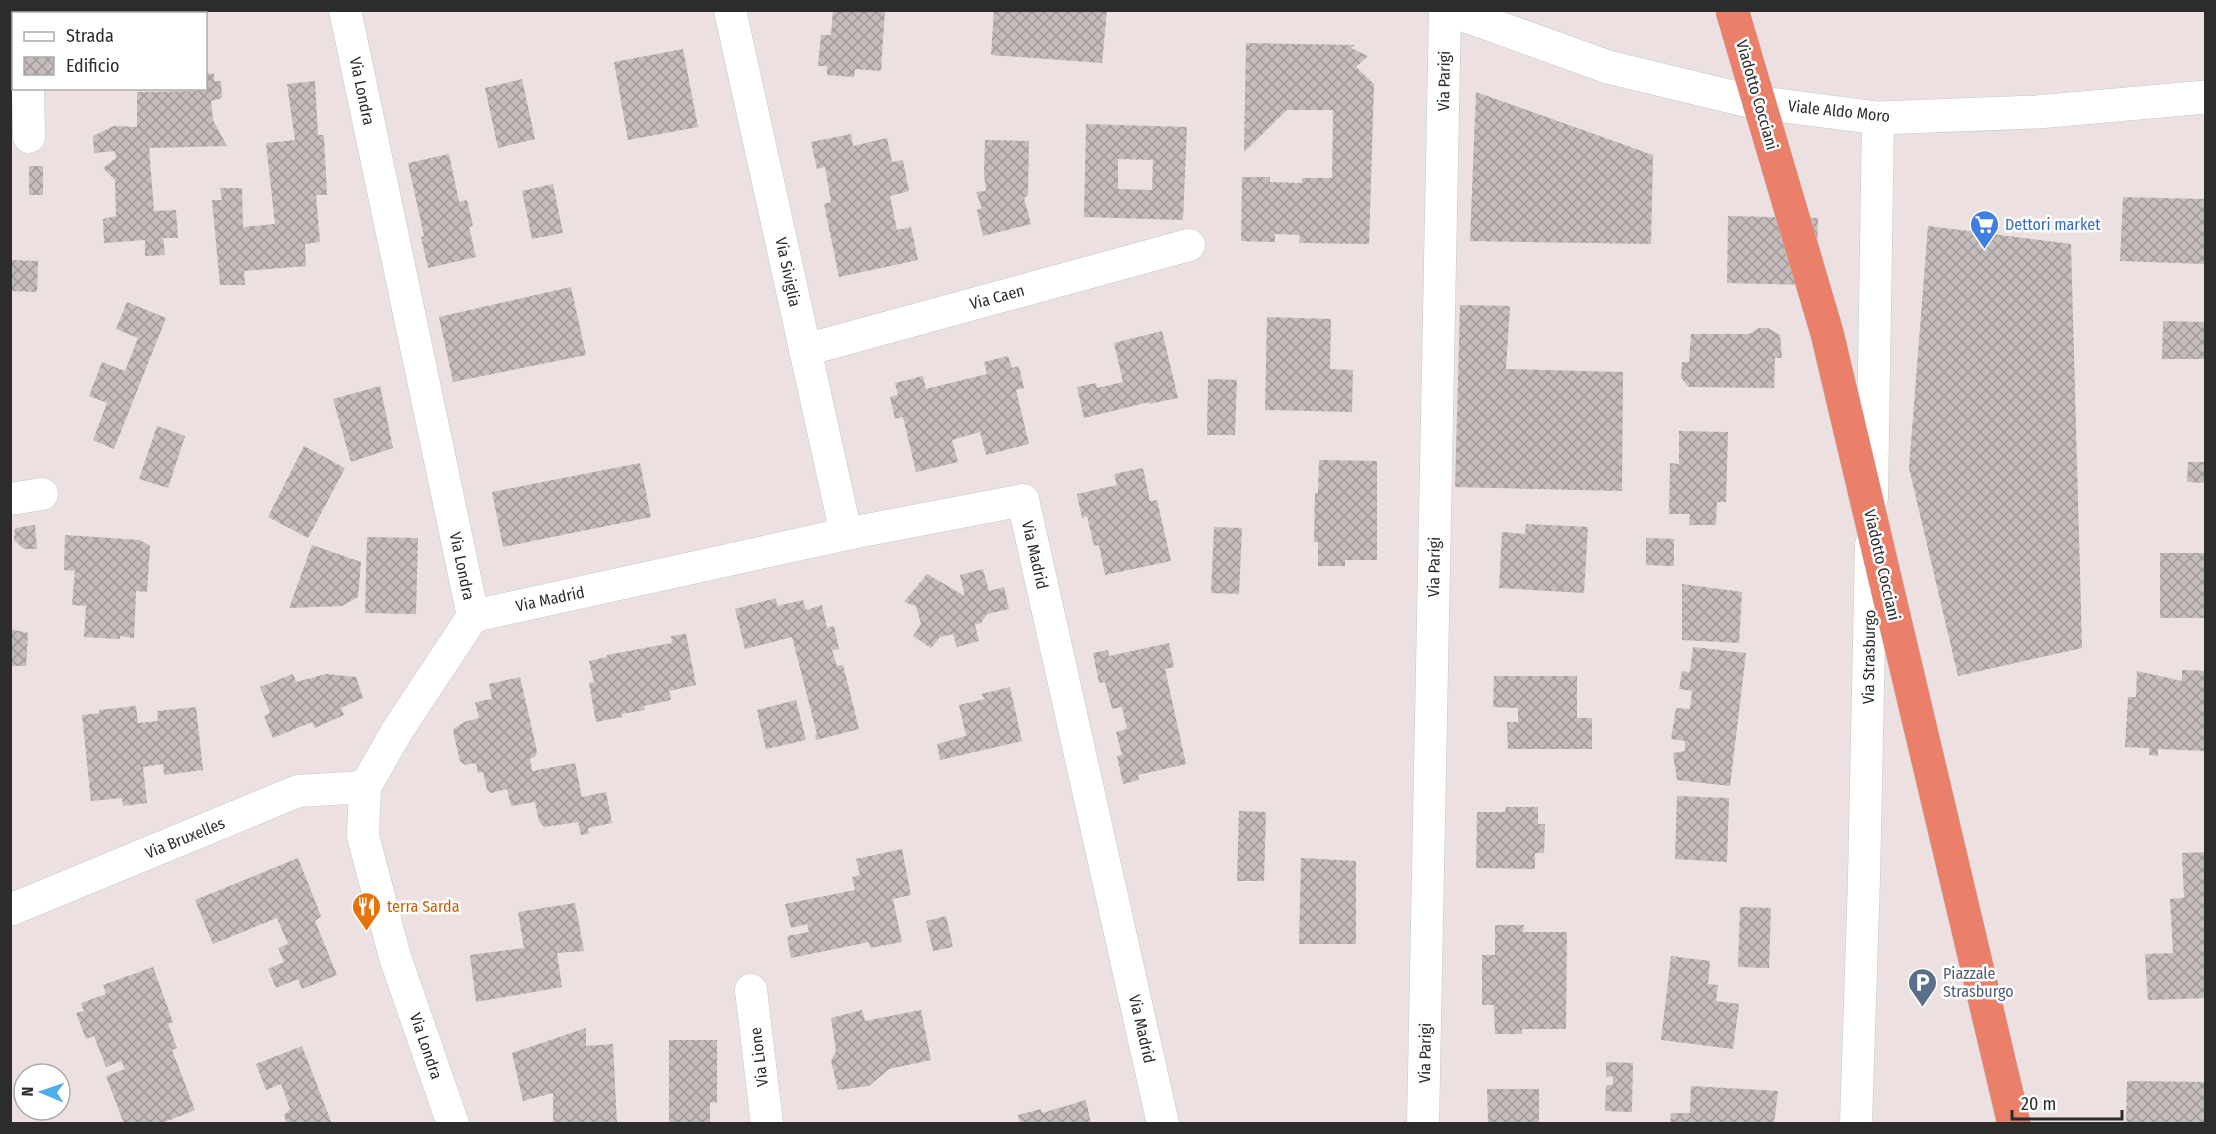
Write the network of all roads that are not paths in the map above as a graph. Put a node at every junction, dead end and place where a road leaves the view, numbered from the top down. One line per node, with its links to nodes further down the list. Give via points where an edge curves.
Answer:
1 (345, 10): 15 (street, Via Londra)
2 (730, 10): 11 (street, Via Siviglia)
3 (1445, 10): 22 (street, Via Parigi)
4 (1450, 10): 8 (main road, Viale Aldo Moro, via 1608,67 1752,102)
5 (1732, 10): 24 (highway, Viadotto Cocciani, bridge, via 1827,333)
6 (28, 90): 9 (street)
7 (2205, 97): 8 (main road, Viale Aldo Moro, via 2037,112)
8 (1878, 118): 23 (street, Via Strasburgo)
9 (28, 137)
10 (1189, 245): 11 (street, Via Caen)
11 (805, 350): 14 (street, Via Siviglia)
12 (42, 494): 13 (street)
13 (10, 499)
14 (846, 534): 15 (street, Via Madrid); 21 (street, Via Madrid, via 1023,500)
15 (473, 616): 16 (street, Via Londra)
16 (365, 787): 17 (street, Via Bruxelles, via 298,791); 19 (street, Via Londra, via 363,836 395,957)
17 (10, 910)
18 (751, 990): 20 (street, Via Lione)
19 (453, 1124)
20 (766, 1124)
21 (1163, 1124)
22 (1423, 1124)
23 (1856, 1124)
24 (2014, 1124)

